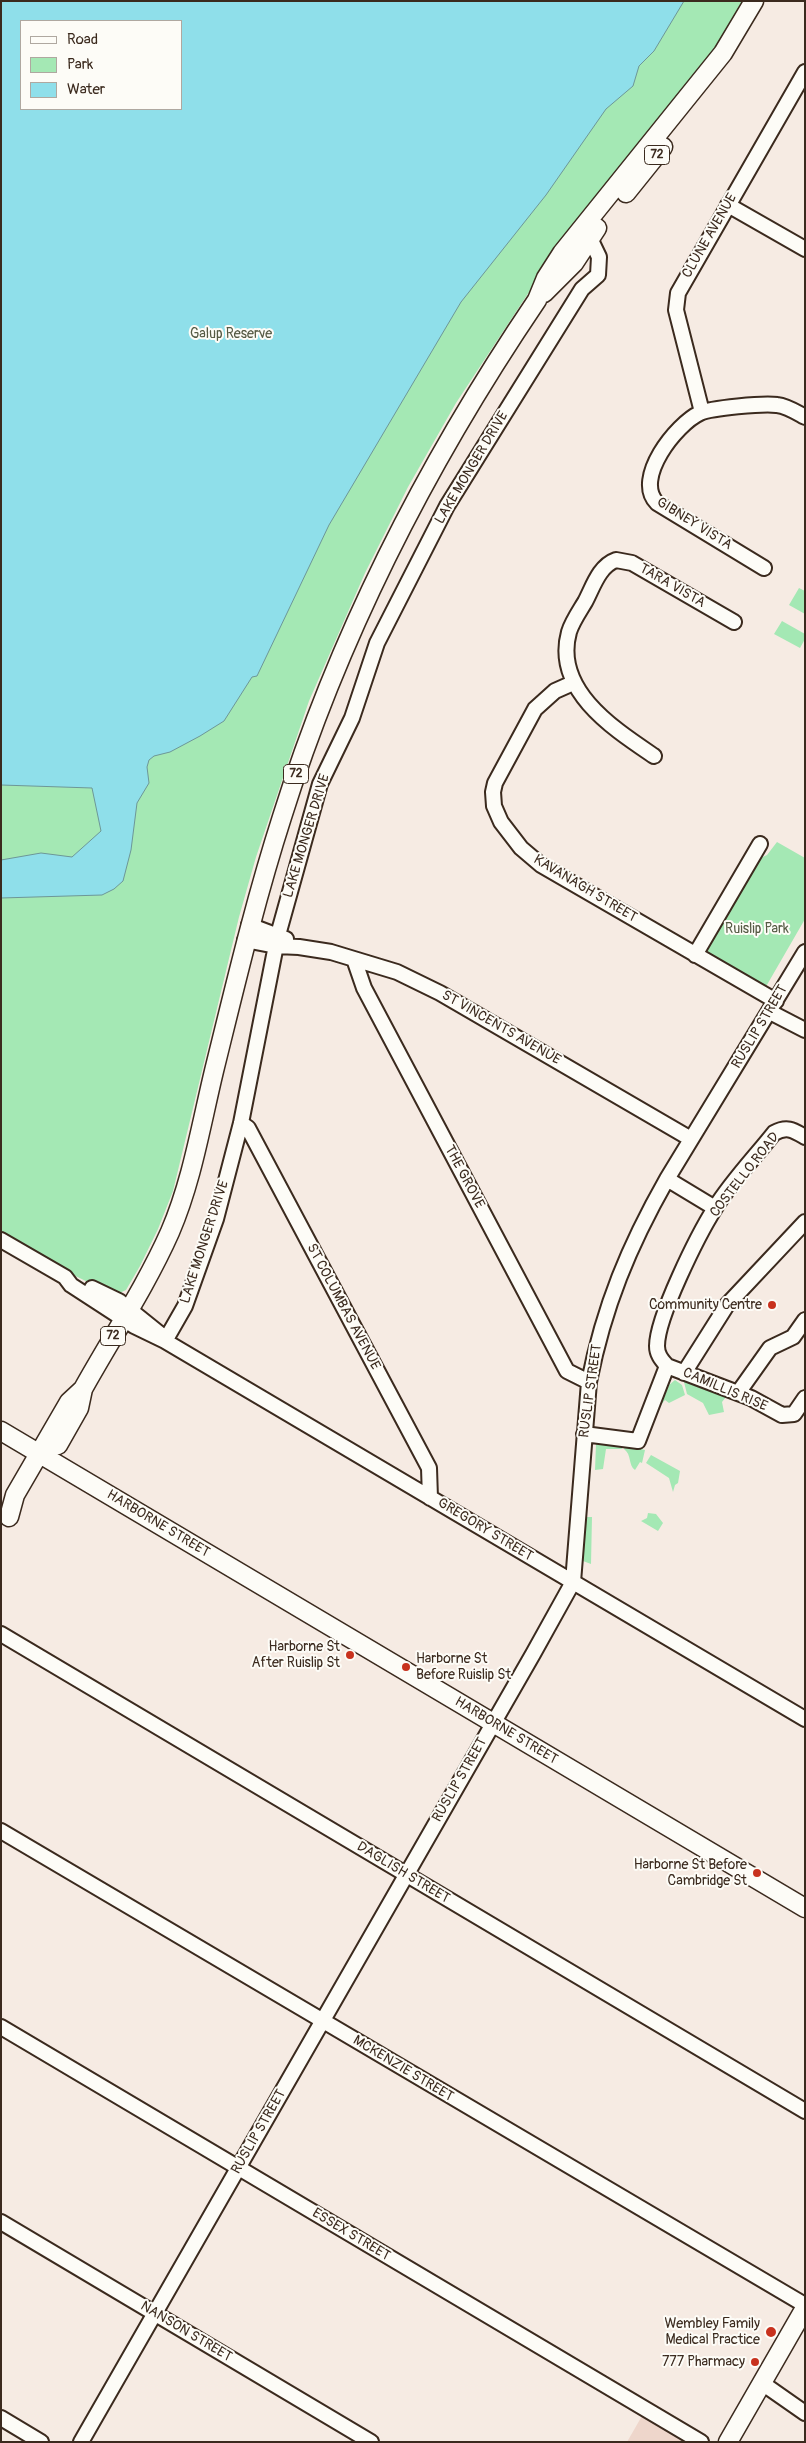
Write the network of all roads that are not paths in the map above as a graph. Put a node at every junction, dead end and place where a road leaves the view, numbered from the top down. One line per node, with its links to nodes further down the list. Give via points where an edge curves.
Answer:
1 (754, 1): 5 (main road, LAKE MONGER DRIVE / 72, via 723,54)
2 (766, 1): 5 (main road, LAKE MONGER DRIVE / 72, via 729,65)
3 (805, 72): 4 (street, CLUNE AVENUE)
4 (728, 205): 6 (street); 7 (street, CLUNE AVENUE, via 675,302)
5 (587, 232): 14 (main road, LAKE MONGER DRIVE / 72, via 546,278 536,300 454,429 382,562 344,644 308,740); 15 (street, LAKE MONGER DRIVE, via 599,257 598,275 582,289 447,506 377,643 352,718 320,784)
6 (805, 249)
7 (702, 412): 8 (street, GIBNEY VISTA, via 777,405); 9 (street, GIBNEY VISTA, via 673,434 652,470 648,487 650,493 662,506)
8 (805, 417)
9 (764, 568)
10 (734, 622): 11 (street, TARA VISTA, via 632,562 612,562 602,571 570,630 567,648)
11 (573, 683): 12 (street, via 609,724); 17 (street, KAVANAGH STREET, via 548,696 529,717 496,783 495,813 521,848 541,865)
12 (654, 756)
13 (760, 844): 17 (street)
14 (247, 932): 15 (street, ST VINCENTS AVENUE); 28 (main road, LAKE MONGER DRIVE / 72, via 188,1183 170,1232)
15 (277, 941): 18 (street, ST VINCENTS AVENUE); 21 (street, LAKE MONGER DRIVE)
16 (805, 952): 19 (street, RUSLIP STREET)
17 (695, 955): 19 (street, KAVANAGH STREET)
18 (354, 960): 23 (street, ST VINCENTS AVENUE, via 397,972 440,993); 33 (street, THE GROVE, via 364,988 567,1371)
19 (773, 1007): 20 (street, KAVANAGH STREET); 23 (street, RUSLIP STREET)
20 (805, 1030)
21 (241, 1123): 30 (street, LAKE MONGER DRIVE, via 216,1219 184,1306); 40 (street, ST COLUMBAS AVENUE, via 248,1128 429,1468)
22 (805, 1137): 25 (street, COSTELLO ROAD, via 790,1128 774,1132)
23 (691, 1139): 24 (street, RUSLIP STREET)
24 (667, 1179): 25 (street); 33 (street, RUSLIP STREET, via 613,1288 595,1351)
25 (715, 1208): 31 (street, COSTELLO ROAD, via 679,1278 664,1318 657,1348)
26 (805, 1222): 32 (street, via 727,1305)
27 (1, 1240): 28 (street, GREGORY STREET, via 65,1278 71,1285)
28 (126, 1313): 30 (street, GREGORY STREET, via 146,1333); 39 (main road, 72, via 83,1389 69,1402)
29 (805, 1320): 34 (street, via 793,1337 770,1348)
30 (165, 1341): 40 (street, GREGORY STREET)
31 (667, 1366): 32 (street, CAMILLIS RISE); 37 (street, via 638,1441)
32 (684, 1373): 34 (street, CAMILLIS RISE)
33 (590, 1382): 37 (street, RUSLIP STREET)
34 (738, 1393): 35 (street, CAMILLIS RISE, via 782,1415 794,1414)
35 (805, 1398)
36 (1, 1431): 39 (main road, HARBORNE STREET)
37 (584, 1434): 42 (street, RUSLIP STREET)
38 (1, 1444): 39 (main road, HARBORNE STREET)
39 (41, 1462): 41 (main road, 72, via 15,1495); 45 (main road, HARBORNE STREET, via 271,1601)
40 (430, 1498): 42 (street, GREGORY STREET)
41 (5, 1524)
42 (573, 1582): 44 (street, GREGORY STREET); 45 (street, RUSLIP STREET)
43 (1, 1634): 47 (street, DAGLISH STREET)
44 (805, 1720)
45 (490, 1727): 47 (street, RUSLIP STREET); 48 (main road, HARBORNE STREET); 49 (main road, HARBORNE STREET)
46 (1, 1831): 50 (street, MCKENZIE STREET)
47 (405, 1874): 50 (street, RUSLIP STREET); 52 (street, DAGLISH STREET)
48 (805, 1908)
49 (805, 1919)
50 (322, 2021): 53 (street, RUSLIP STREET); 55 (street, MCKENZIE STREET)
51 (1, 2027): 53 (street, ESSEX STREET)
52 (805, 2111)
53 (238, 2168): 56 (street, RUSLIP STREET); 63 (street, ESSEX STREET)
54 (1, 2222): 56 (street, NANSON STREET)
55 (805, 2306): 57 (main road)
56 (155, 2313): 61 (street, RUSLIP STREET); 62 (street, NANSON STREET)
57 (759, 2387): 58 (street); 64 (main road)
58 (804, 2412)
59 (1, 2418): 60 (street)
60 (41, 2442)
61 (81, 2442)
62 (371, 2442)
63 (702, 2442)
64 (728, 2442)

